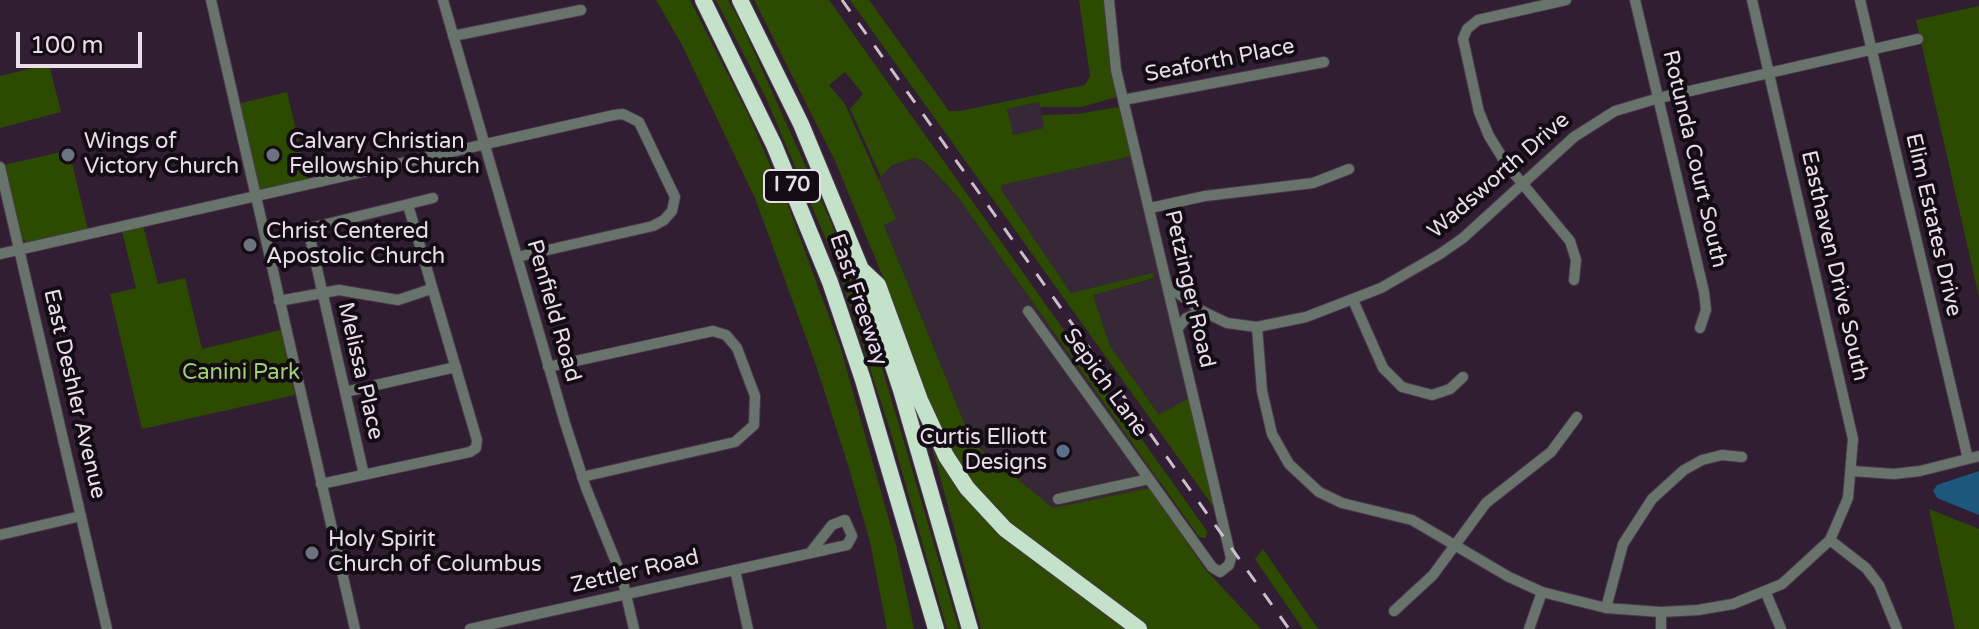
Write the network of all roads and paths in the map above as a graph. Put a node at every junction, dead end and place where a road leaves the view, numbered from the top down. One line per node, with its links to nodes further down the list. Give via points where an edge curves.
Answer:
1 (211, 0): 22 (street)
2 (443, 0): 11 (street, Penfield Road)
3 (703, 0): 68 (highway, East Freeway / I 70, via 779,156 830,282)
4 (740, 0): 31 (highway, East Freeway / I 70, via 801,124)
5 (1109, 0): 17 (street, Petzinger Road)
6 (1566, 0): 21 (street, via 1478,20 1463,39 1489,136)
7 (1635, 0): 16 (street, Rotunda Court South)
8 (1752, 0): 15 (street, Easthaven Drive South)
9 (1860, 0): 13 (street, Elim Estates Drive)
10 (581, 10): 11 (street)
11 (453, 36): 18 (street, Penfield Road)
12 (1918, 39): 13 (street, Wadsworth Drive)
13 (1872, 48): 15 (street, Wadsworth Drive); 49 (street, Elim Estates Drive)
14 (1324, 62): 17 (street, Seaforth Place)
15 (1768, 73): 16 (street, Wadsworth Drive); 50 (street, Easthaven Drive South, via 1850,423)
16 (1659, 98): 21 (street, Wadsworth Drive, via 1622,108 1587,127); 42 (street, Rotunda Court South, via 1704,292)
17 (1123, 100): 25 (street, Petzinger Road)
18 (485, 144): 22 (street); 30 (street, Penfield Road); 30 (street, via 614,115 631,116 646,129 672,183 672,211 653,226)
19 (0, 167): 28 (street, East Deshler Avenue)
20 (1349, 169): 25 (street, via 1313,183)
21 (1525, 183): 32 (street, via 1570,241 1576,260); 36 (street, Wadsworth Drive, via 1440,254)
22 (255, 196): 28 (street); 37 (street)
23 (433, 198): 24 (street)
24 (408, 205): 26 (street); 34 (street)
25 (1150, 208): 33 (street, Petzinger Road)
26 (308, 229): 27 (street); 35 (street, Melissa Place)
27 (290, 233)
28 (21, 249): 29 (street); 56 (street, East Deshler Avenue)
29 (0, 254)
30 (517, 257): 44 (street, Penfield Road)
31 (861, 269): 74 (highway, East Freeway / I 70); 75 (highway, via 878,285 920,400 967,488 1017,539)
32 (1574, 280)
33 (1168, 285): 39 (street, Wadsworth Drive); 41 (street, Petzinger Road)
34 (431, 289): 35 (street, via 398,300); 43 (street)
35 (321, 291): 37 (street); 46 (street, Melissa Place)
36 (1353, 300): 40 (street, Wadsworth Drive, via 1279,325); 45 (street, via 1383,368 1402,387 1432,395)
37 (279, 301): 54 (street)
38 (1028, 311): 53 (street, Sepich Lane)
39 (1203, 311): 40 (street, Wadsworth Drive, via 1227,323); 41 (street)
40 (1257, 327): 59 (street, via 1267,416 1289,464 1331,498 1412,520)
41 (1178, 328): 53 (street, Petzinger Road, via 1231,558 1224,571 1212,567)
42 (1700, 328)
43 (456, 367): 46 (street); 51 (street, via 476,448)
44 (548, 367): 52 (street, Penfield Road); 52 (street, via 705,332 726,335 737,348 755,396 754,425 743,437)
45 (1463, 377)
46 (345, 392): 51 (street, Melissa Place)
47 (1577, 417): 59 (street, via 1551,452 1486,503)
48 (1742, 457): 65 (street, via 1702,460 1652,499 1623,544)
49 (1973, 458): 50 (street, via 1894,474)
50 (1852, 471): 58 (street, Easthaven Drive South, via 1848,498)
51 (364, 475): 54 (street)
52 (582, 477): 64 (street, Penfield Road)
53 (1149, 479): 55 (street)
54 (321, 484): 70 (street)
55 (1058, 499)
56 (81, 516): 57 (street); 69 (street, East Deshler Avenue)
57 (0, 535)
58 (1830, 540): 63 (street, via 1800,571); 79 (street, via 1879,585)
59 (1455, 544): 62 (street); 66 (street, via 1433,575)
60 (810, 553): 61 (street, Zettler Road)
61 (735, 570): 64 (street, Zettler Road); 73 (street)
62 (1542, 592): 65 (street); 76 (street)
63 (1766, 593): 67 (street, via 1724,606); 78 (street)
64 (626, 594): 71 (street, Zettler Road); 72 (street, Penfield Road)
65 (1606, 608): 67 (street)
66 (1394, 611)
67 (1661, 612): 77 (street)
68 (933, 625)
69 (107, 629)
70 (355, 629)
71 (470, 629)
72 (634, 629)
73 (748, 629)
74 (970, 629)
75 (1139, 629)
76 (1529, 629)
77 (1661, 629)
78 (1781, 629)
79 (1897, 629)

